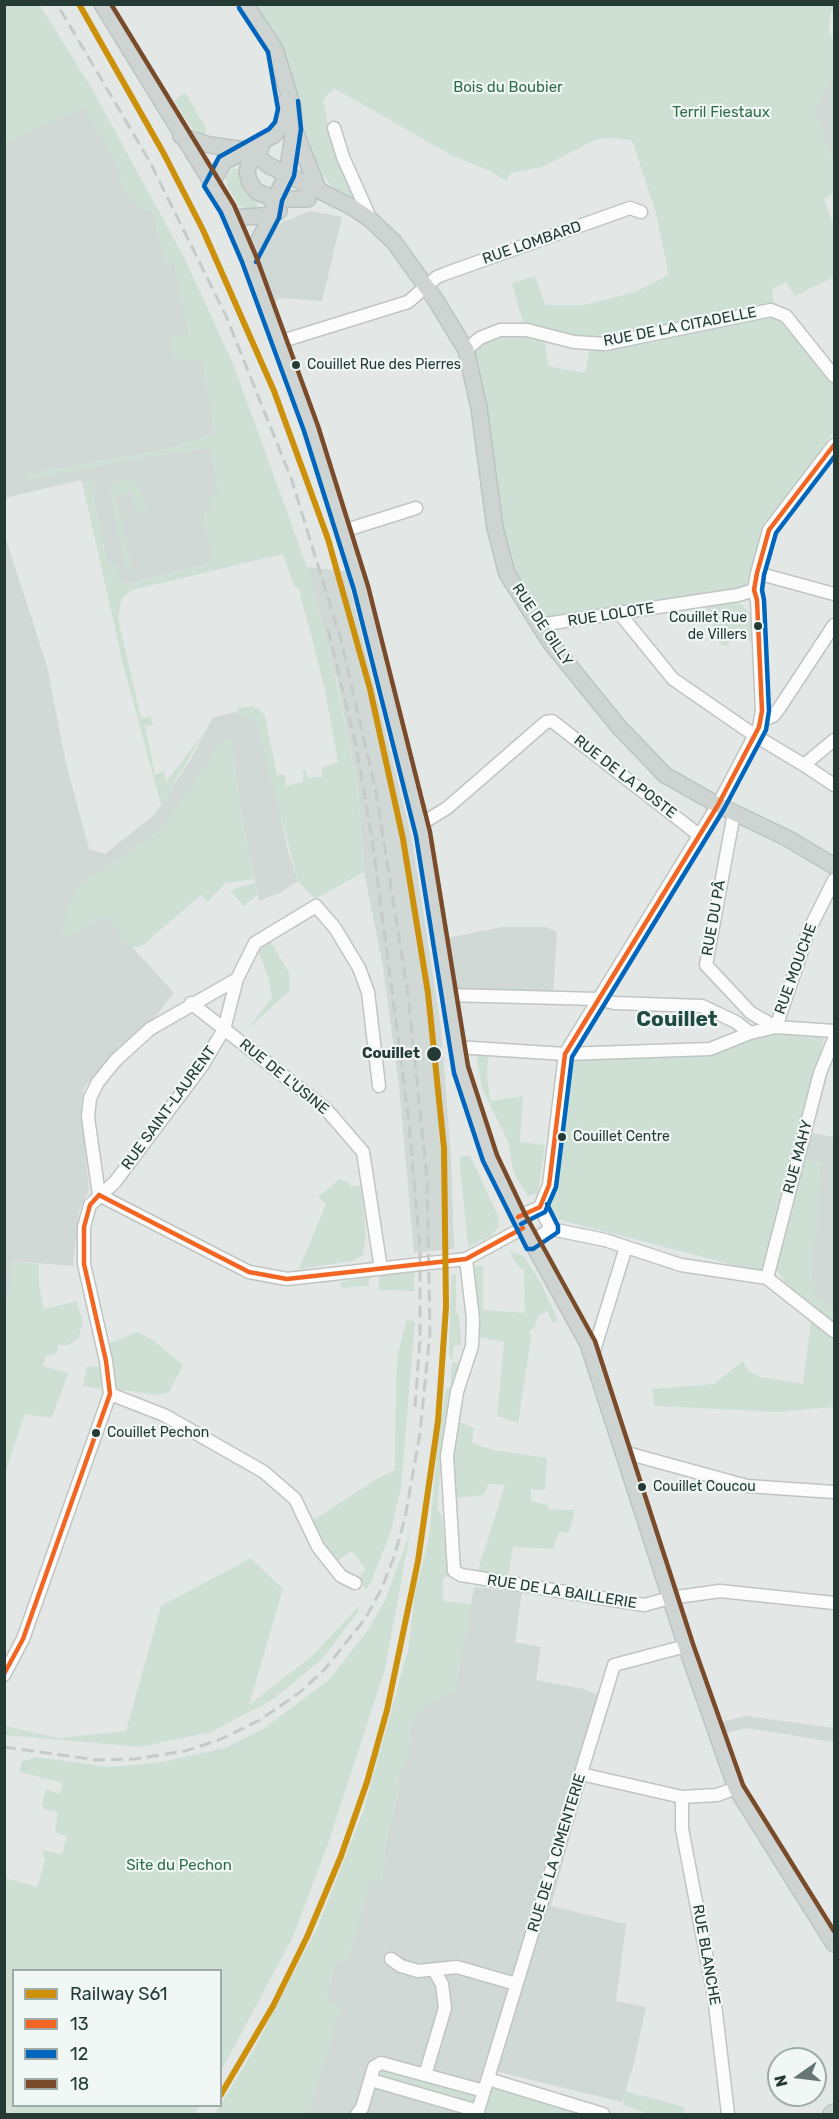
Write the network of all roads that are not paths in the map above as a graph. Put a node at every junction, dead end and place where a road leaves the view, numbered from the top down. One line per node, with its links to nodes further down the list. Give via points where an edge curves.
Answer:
1 (102, 4): 6 (main road)
2 (245, 4): 3 (main road)
3 (275, 49): 5 (main road, via 290,98); 7 (main road, via 286,109 274,135)
4 (334, 128): 15 (street)
5 (294, 129): 8 (main road); 10 (main road)
6 (181, 135): 7 (main road, via 210,146); 9 (main road)
7 (250, 152): 8 (main road, RUE DE GILLY); 9 (main road, via 224,162); 11 (main road, via 250,183 257,192)
8 (287, 174): 10 (main road, RUE DE GILLY); 11 (main road)
9 (211, 184): 14 (main road)
10 (313, 194): 11 (main road); 13 (main road); 15 (main road, RUE DE GILLY, via 333,198)
11 (274, 199): 13 (main road)
12 (641, 212): 17 (street, RUE LOMBARD, via 630,208 447,273)
13 (272, 215): 14 (main road); 16 (main road)
14 (233, 218): 16 (main road)
15 (371, 220): 17 (main road, RUE DE GILLY, via 394,242)
16 (249, 259): 18 (main road)
17 (426, 287): 18 (street, RUE LOMBARD, via 408,302); 19 (main road, RUE DE GILLY)
18 (279, 342): 23 (main road)
19 (466, 350): 20 (street, RUE DE LA CITADELLE, via 480,338 500,330 527,330 574,342 605,344 771,310 786,316); 28 (main road, RUE DE GILLY, via 479,408 495,528 507,574)
20 (834, 376)
21 (834, 445): 24 (street, via 769,530)
22 (416, 508): 23 (street)
23 (343, 531): 37 (main road)
24 (757, 573): 25 (street); 26 (street)
25 (754, 590): 27 (street, RUE LOLOTE); 30 (street)
26 (834, 594)
27 (620, 614): 28 (street, RUE LOLOTE); 31 (street, via 673,679)
28 (539, 625): 35 (main road, RUE DE GILLY, via 619,727 665,775)
29 (834, 625): 30 (street, via 778,710)
30 (760, 721): 31 (street)
31 (754, 735): 33 (street); 35 (street)
32 (834, 740): 33 (street)
33 (804, 765): 34 (street)
34 (834, 784)
35 (718, 805): 36 (main road, RUE DE GILLY); 38 (street)
36 (734, 813): 39 (main road, RUE DE GILLY); 45 (street, RUE DU PÂ, via 706,965 751,1012)
37 (421, 824): 38 (street, RUE DE LA POSTE, via 447,808 546,722 552,721); 42 (main road)
38 (699, 835): 43 (street)
39 (834, 866)
40 (834, 880): 45 (street, RUE MOUCHE, via 809,930)
41 (237, 979): 44 (street); 46 (street, RUE SAINT-LAURENT); 52 (street, RUE SAINT-LAURENT, via 255,943 316,906 358,968 368,992)
42 (448, 995): 43 (street); 50 (main road)
43 (598, 999): 48 (street, via 702,1006); 51 (street)
44 (191, 1003): 46 (street, RUE DE L'USINE); 53 (street, via 144,1034 94,1088 88,1117)
45 (776, 1027): 47 (street); 48 (street)
46 (224, 1029): 53 (street, RUE SAINT-LAURENT, via 202,1066 129,1164); 59 (street, RUE DE L'USINE, via 326,1108 363,1152)
47 (834, 1031)
48 (750, 1033): 51 (street, via 710,1049)
49 (834, 1039): 60 (street, RUE MAHY, via 820,1073)
50 (457, 1047): 51 (street); 55 (main road, via 490,1158)
51 (565, 1054): 54 (street, via 549,1185)
52 (379, 1086)
53 (99, 1195): 59 (street, via 249,1272 287,1279); 63 (street, RUE SAINT-LAURENT, via 90,1204 84,1227 84,1264)
54 (540, 1207): 55 (street); 56 (street)
55 (524, 1229): 56 (street); 58 (street); 62 (main road)
56 (551, 1229): 57 (street)
57 (626, 1247): 60 (street, via 681,1264); 62 (street)
58 (466, 1259): 59 (street); 67 (street, RUE DE LA BAILLERIE, via 472,1346 457,1392 447,1456 454,1571 644,1605)
59 (381, 1269)
60 (767, 1278): 61 (street)
61 (834, 1331)
62 (592, 1357): 64 (main road)
63 (110, 1394): 66 (street, via 164,1415 264,1472 296,1499 318,1547 341,1576); 70 (street, via 23,1639)
64 (623, 1452): 65 (street, via 747,1486); 67 (main road)
65 (834, 1492)
66 (355, 1583)
67 (670, 1598): 68 (street, RUE DE LA BAILLERIE, via 720,1591); 69 (main road)
68 (834, 1603)
69 (686, 1646): 71 (street, RUE DE LA CIMENTERIE, via 614,1665); 72 (main road)
70 (4, 1675)
71 (581, 1774): 73 (street); 77 (street, RUE DE LA CIMENTERIE)
72 (736, 1788): 73 (street, via 717,1795); 74 (main road)
73 (682, 1797): 84 (street, RUE BLANCHE, via 682,1829 714,1996)
74 (834, 1944)
75 (391, 1959): 76 (street, via 417,1971)
76 (434, 1970): 77 (street, via 457,1967); 78 (street, via 442,1984 445,2008)
77 (516, 1984): 80 (street, RUE DE LA CIMENTERIE)
78 (425, 2075): 79 (street, via 381,2063 374,2067); 80 (street)
79 (371, 2080): 81 (street); 82 (street)
80 (486, 2085): 81 (street, RUE DE LA CIMENTERIE); 83 (street)
81 (477, 2113)
82 (357, 2115)
83 (603, 2115)
84 (728, 2115)

